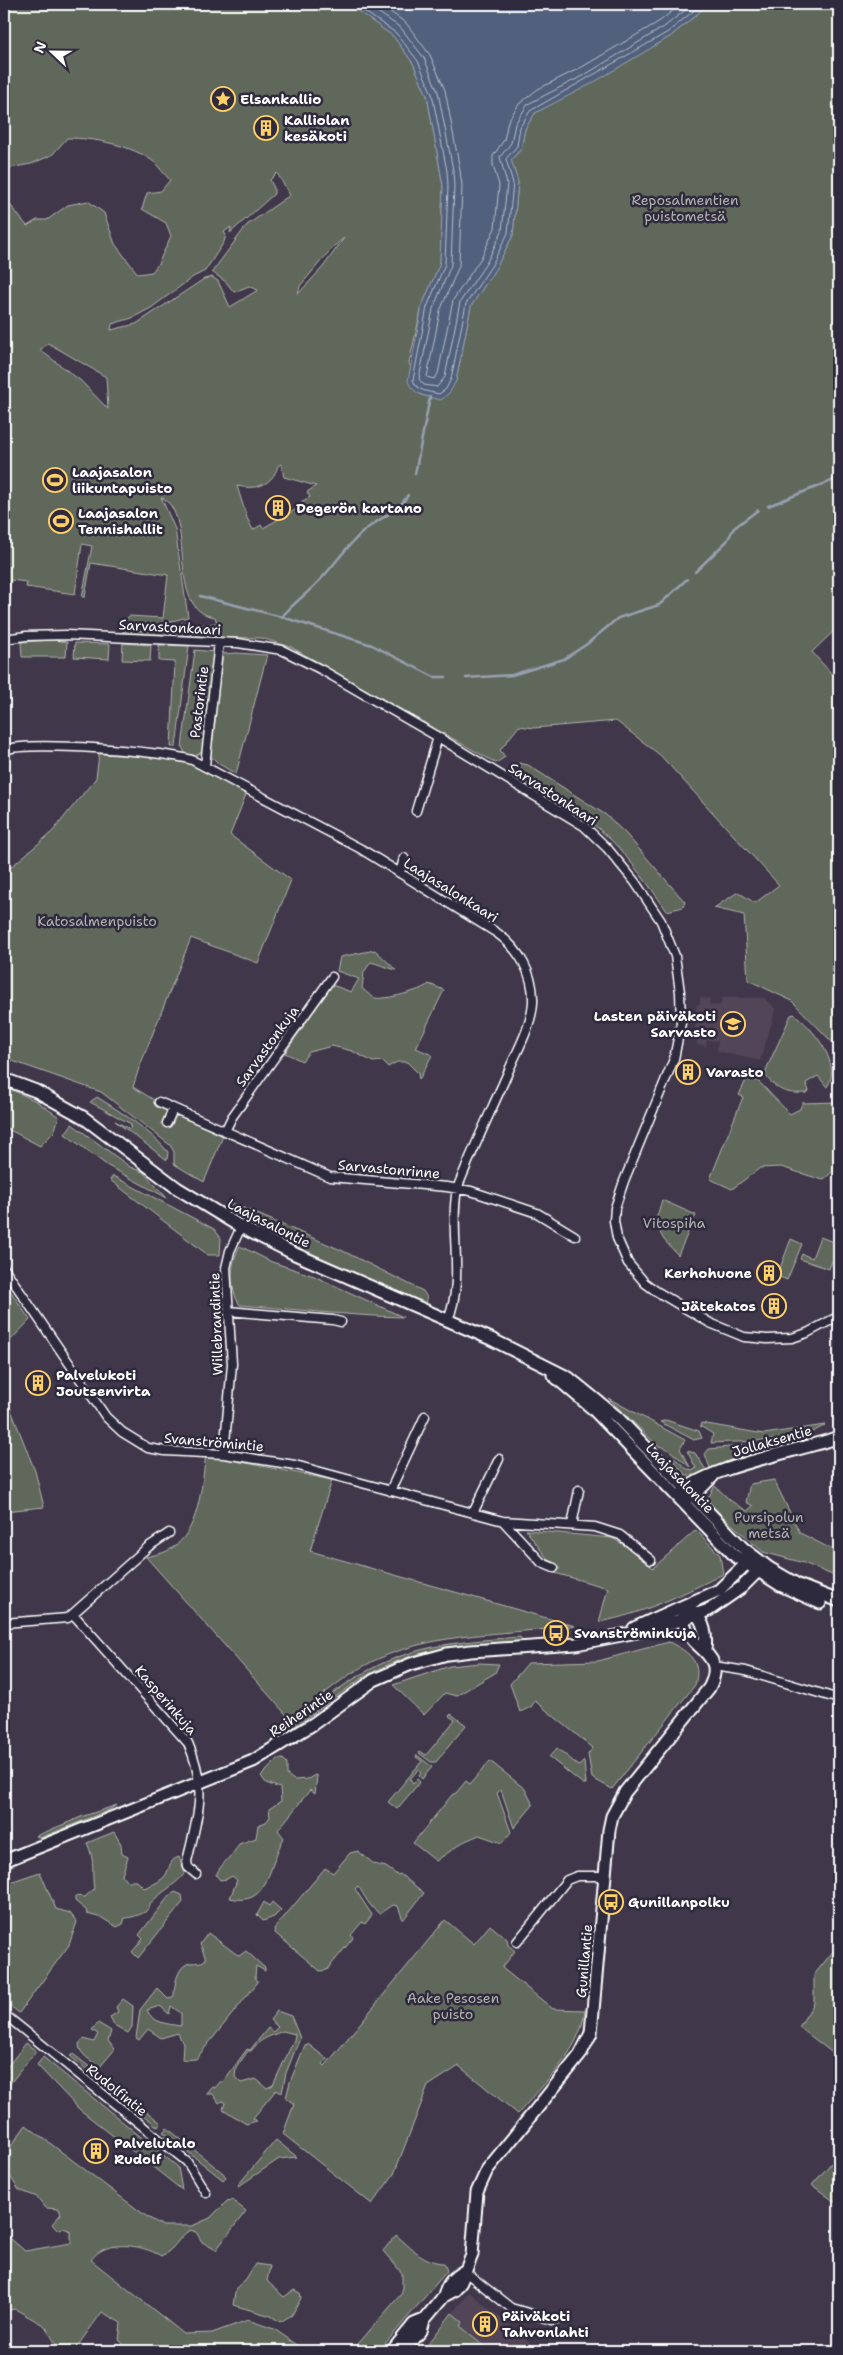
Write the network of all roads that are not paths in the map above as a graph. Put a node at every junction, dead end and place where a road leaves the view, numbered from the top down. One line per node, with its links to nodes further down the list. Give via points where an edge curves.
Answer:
1 (4, 639): 2 (street, Sarvastonkaari, via 66,635)
2 (219, 642): 3 (street, Sarvastonkaari, via 270,647 297,656); 5 (street, Pastorintie)
3 (438, 737): 6 (street); 20 (street, Sarvastonkaari, via 591,832 648,900 661,921 675,956 681,1007 676,1051 615,1208 618,1238 628,1263 656,1291 710,1323 744,1337 792,1338)
4 (4, 750): 5 (street, Laajasalonkaari, via 43,746 170,754)
5 (205, 766): 8 (street, Laajasalonkaari)
6 (416, 811)
7 (404, 858): 8 (street)
8 (400, 873): 15 (street, Laajasalonkaari, via 514,947 526,968 532,990 529,1021)
9 (332, 977): 14 (street, Sarvastonkuja)
10 (4, 1079): 16 (street, Laajasalontie, via 36,1091 83,1117 177,1188)
11 (159, 1102): 12 (street, Sarvastonrinne)
12 (173, 1109): 13 (street); 14 (street, Sarvastonrinne)
13 (167, 1123)
14 (225, 1131): 15 (street, Sarvastonrinne, via 330,1177)
15 (457, 1189): 17 (street, Sarvastonrinne, via 537,1213); 21 (street, Laajasalonkaari, via 454,1212 457,1285)
16 (241, 1227): 19 (street, Willebrandintie, via 227,1260); 21 (street, Laajasalontie, via 303,1258)
17 (575, 1236)
18 (4, 1268): 26 (street, Svanströmintie, via 114,1426 148,1448)
19 (228, 1310): 22 (street); 26 (street, Willebrandintie, via 232,1373)
20 (839, 1316)
21 (448, 1320): 23 (street, Laajasalontie)
22 (341, 1322)
23 (538, 1363): 30 (street, Laajasalontie, via 569,1378 617,1416); 31 (street, Laajasalontie, via 592,1408)
24 (425, 1416): 29 (street)
25 (839, 1437): 30 (street, Jollaksentie, via 714,1475)
26 (224, 1454): 29 (street, Svanströmintie, via 295,1465)
27 (498, 1458): 32 (street)
28 (579, 1490): 34 (street)
29 (390, 1491): 32 (street, Svanströmintie)
30 (689, 1492): 31 (street, Jollaksentie); 37 (street, Laajasalontie)
31 (679, 1499): 38 (street, Laajasalontie)
32 (473, 1513): 33 (street, Svanströmintie)
33 (503, 1521): 34 (street, Svanströmintie); 39 (street, via 542,1563)
34 (572, 1525): 36 (street, Svanströmintie, via 595,1527 620,1535)
35 (169, 1533): 44 (street, via 148,1547)
36 (650, 1560)
37 (758, 1560): 38 (street, Reiherintie); 40 (street); 41 (street, Laajasalontie, via 798,1585)
38 (746, 1564): 40 (street, Laajasalontie); 42 (street, Reiherintie, via 719,1590)
39 (554, 1568)
40 (757, 1572): 43 (street, Laajasalontie, via 795,1593); 45 (street, Reiherintie, via 729,1597)
41 (839, 1602)
42 (685, 1606): 45 (street); 46 (street); 48 (street, Reiherintie)
43 (839, 1609)
44 (73, 1614): 47 (street, via 63,1619); 52 (street, Kasperinkuja, via 183,1736 192,1752)
45 (697, 1615): 46 (street, Reiherintie); 49 (street, via 707,1639)
46 (682, 1620): 48 (street, Reiherintie); 49 (street, via 696,1644)
47 (4, 1624)
48 (624, 1634): 52 (street, Reiherintie, via 576,1644 455,1653 411,1664 374,1680 273,1750 234,1770)
49 (705, 1649): 50 (street)
50 (714, 1666): 51 (street, via 746,1671); 55 (street, Gunillantie, via 709,1688 617,1806 609,1830)
51 (839, 1699)
52 (200, 1782): 53 (street, Reiherintie); 54 (street, Kasperinkuja, via 200,1804 187,1861 188,1867)
53 (4, 1860)
54 (196, 1874)
55 (606, 1876): 56 (street, via 577,1876 567,1880); 59 (street, Gunillantie, via 591,2032 580,2055 487,2170 477,2192 472,2255)
56 (517, 1942)
57 (4, 2014): 58 (street, Rudolfintie, via 187,2162)
58 (206, 2193)
59 (464, 2272): 60 (street, Gunillantie, via 448,2283 444,2296); 61 (street, via 510,2308)
60 (424, 2320): 62 (street, Gunillantie, via 414,2324); 63 (street, Gunillantie, via 421,2331)
61 (555, 2321)
62 (392, 2351)
63 (403, 2351)

